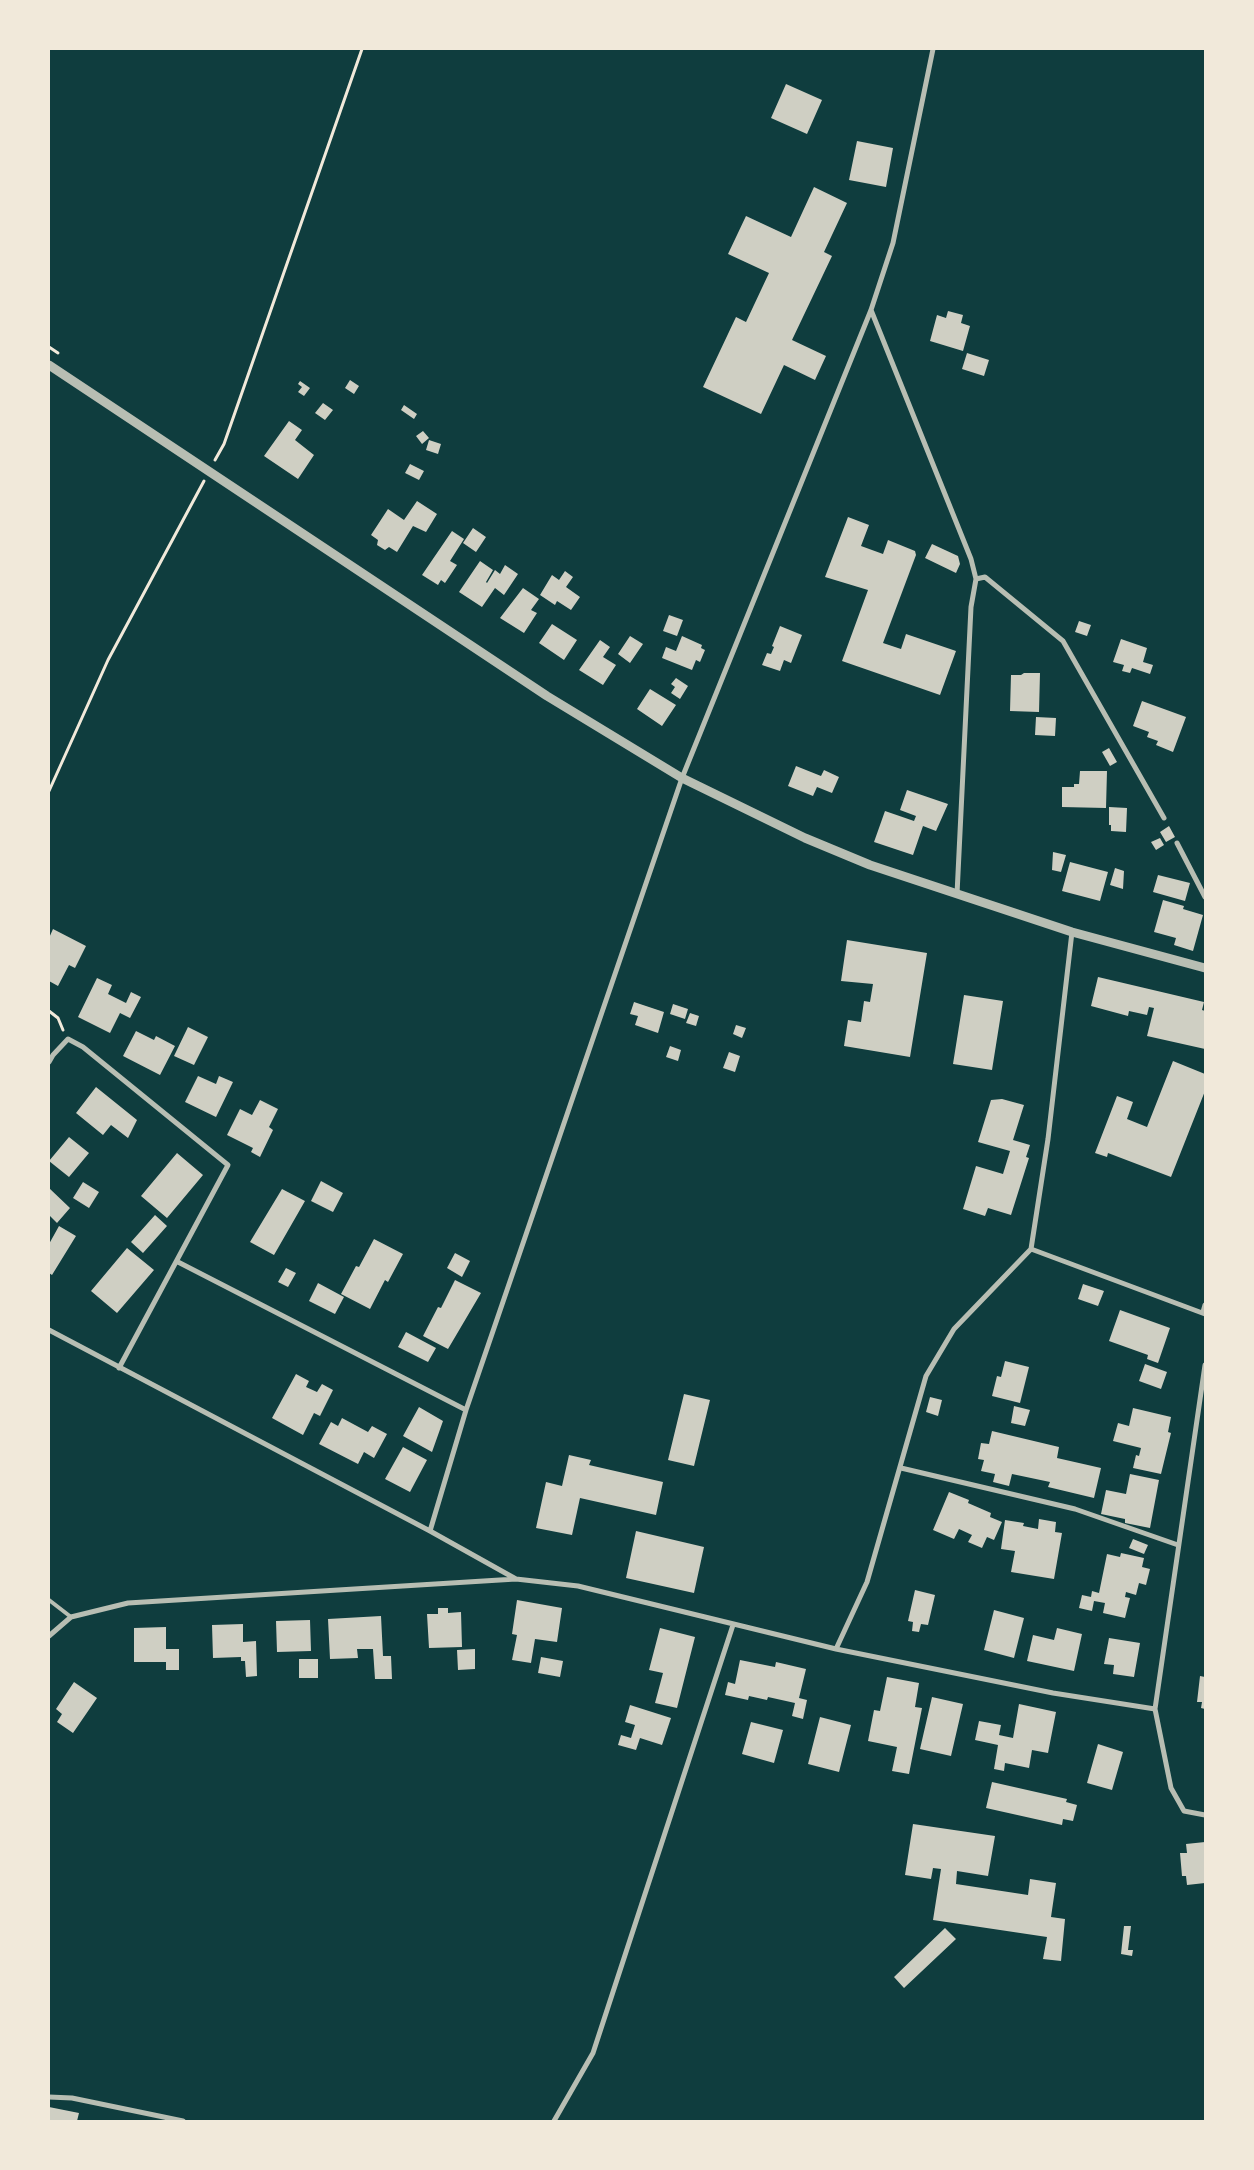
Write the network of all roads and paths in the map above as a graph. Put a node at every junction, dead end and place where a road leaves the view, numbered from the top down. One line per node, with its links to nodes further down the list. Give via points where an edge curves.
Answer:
1 (362, 49): 5 (path, via 224,444)
2 (933, 49): 3 (street, via 893,242)
3 (871, 310): 6 (street, via 971,559); 7 (street)
4 (49, 365): 5 (street)
5 (208, 472): 7 (street, via 547,696); 8 (path, via 108,660)
6 (976, 579): 9 (street, via 985,577 1063,641); 11 (street, via 971,607)
7 (682, 778): 11 (street, via 813,842); 25 (street)
8 (49, 791)
9 (1164, 818)
10 (1177, 844): 12 (street)
11 (957, 895): 13 (street)
12 (1205, 897)
13 (1072, 932): 14 (street); 18 (street, via 1048,1139)
14 (1205, 968)
15 (49, 1011): 16 (path, via 58,1018)
16 (68, 1039): 17 (street); 19 (street, via 83,1047 228,1165)
17 (49, 1062)
18 (1031, 1249): 21 (street); 26 (street, via 954,1330 926,1376)
19 (178, 1262): 24 (street); 25 (street)
20 (1205, 1305): 21 (street)
21 (1204, 1313)
22 (49, 1330): 24 (street)
23 (1205, 1365): 28 (street)
24 (119, 1368): 27 (street)
25 (466, 1410): 27 (street)
26 (901, 1468): 28 (street, via 1075,1509); 34 (street, via 867,1582)
27 (430, 1531): 29 (street)
28 (1178, 1545): 35 (street)
29 (516, 1579): 31 (street, via 128,1603); 32 (street, via 578,1586)
30 (49, 1600): 31 (lane)
31 (71, 1617): 33 (street)
32 (734, 1625): 34 (street); 39 (street, via 593,2053)
33 (49, 1636)
34 (836, 1648): 35 (street, via 1052,1693)
35 (1155, 1709): 36 (street, via 1171,1788 1184,1811)
36 (1205, 1815)
37 (49, 2097): 38 (street, via 72,2098)
38 (183, 2121)
39 (554, 2121)

